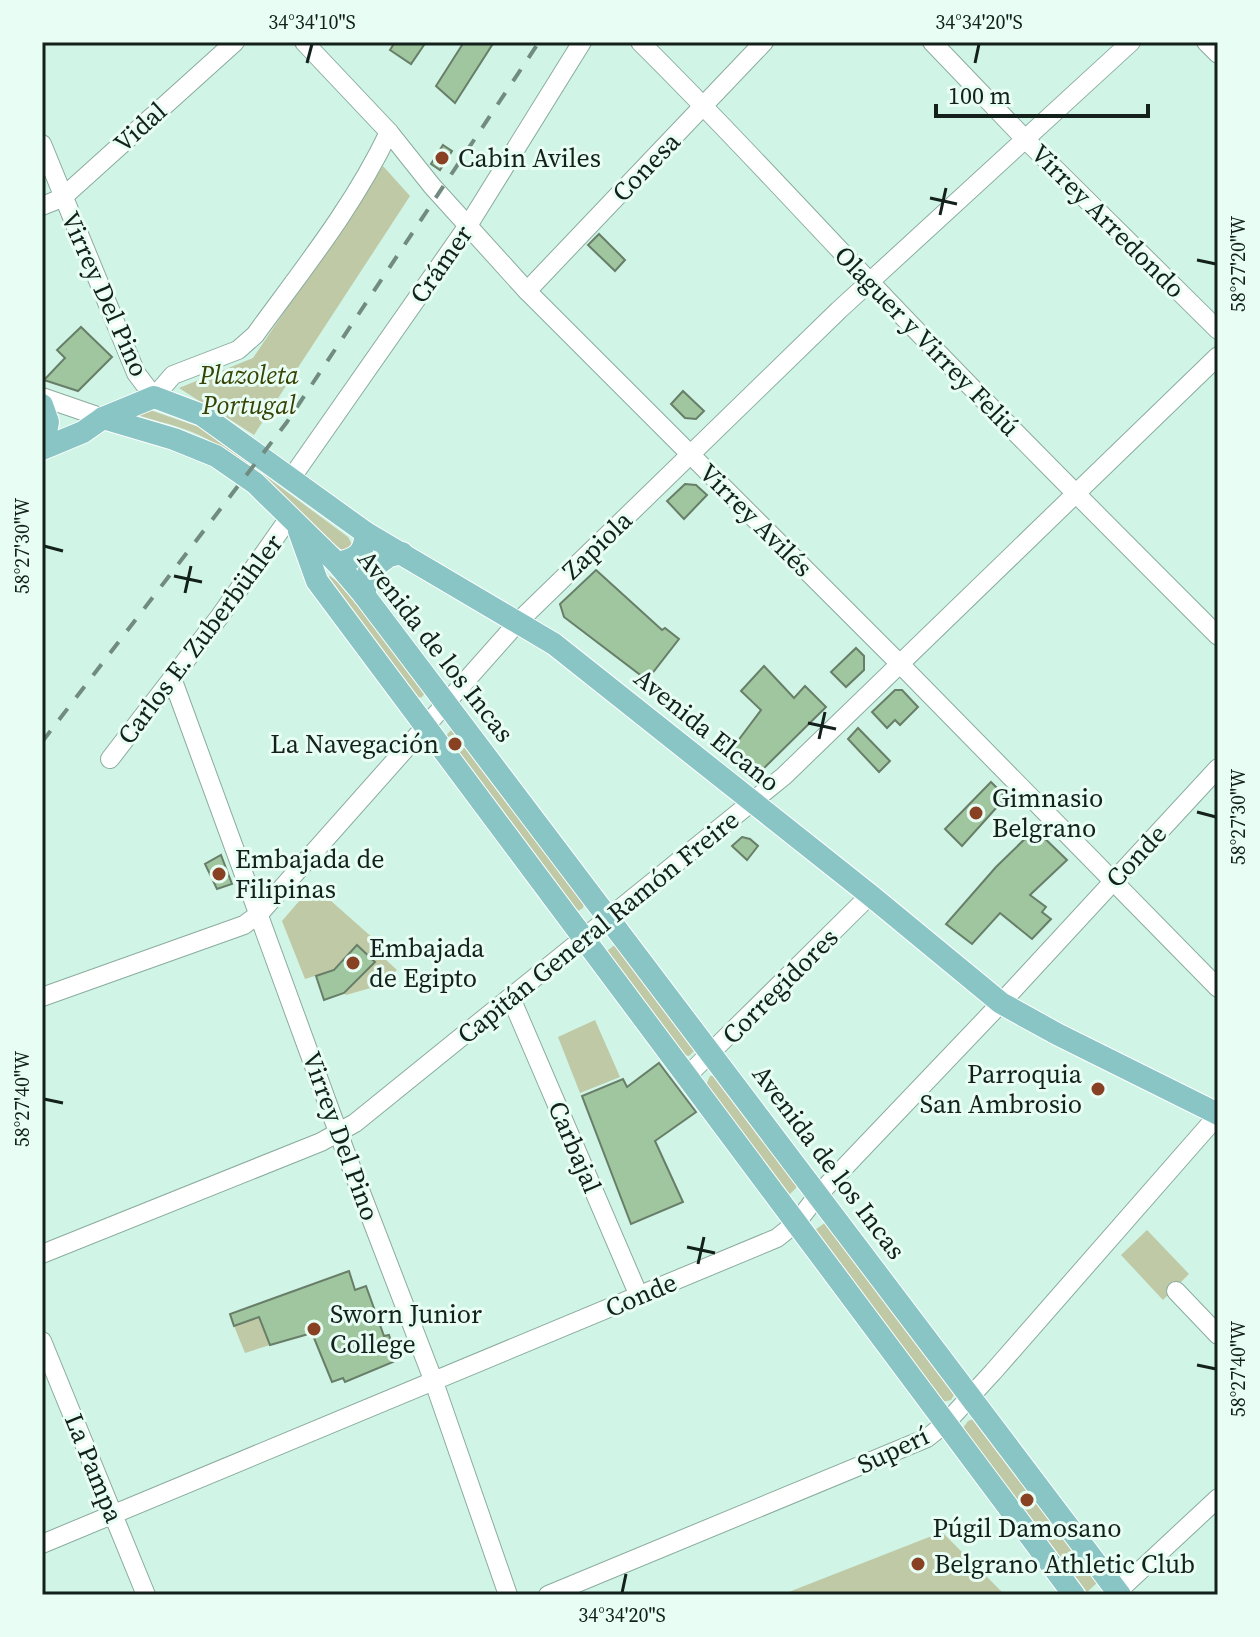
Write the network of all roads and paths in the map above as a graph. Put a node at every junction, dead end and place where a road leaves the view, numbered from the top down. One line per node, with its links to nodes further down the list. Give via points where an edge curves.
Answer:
1 (235, 42): 14 (street, Vidal)
2 (304, 42): 11 (street, Virrey Avilés)
3 (582, 42): 16 (street, Crámer)
4 (640, 42): 10 (street, Olaguer y Virrey Feliú)
5 (764, 42): 10 (street, Conesa)
6 (932, 42): 12 (street, Virrey Arredondo)
7 (1131, 42): 12 (street, Zapiola)
8 (1206, 42): 9 (street)
9 (1218, 54)
10 (705, 105): 17 (street, Olaguer y Virrey Feliú); 18 (street, Conesa)
11 (389, 132): 16 (street, Virrey Avilés); 22 (street, via 346,210 255,335 238,350 173,375)
12 (1026, 140): 17 (street, Zapiola); 19 (street, Virrey Arredondo)
13 (42, 144): 14 (street, Virrey Del Pino)
14 (62, 198): 15 (street, Vidal); 22 (street, Virrey Del Pino, via 136,373)
15 (42, 206)
16 (469, 224): 18 (street, Virrey Avilés); 27 (street, Crámer)
17 (870, 282): 26 (street, Zapiola); 28 (street, Olaguer y Virrey Feliú)
18 (527, 291): 26 (street, Virrey Avilés)
19 (1218, 330)
20 (1218, 356): 28 (street, Capitán General Ramón Freire)
21 (42, 397): 24 (street)
22 (154, 397): 24 (main road); 27 (main road, Avenida Elcano, via 202,415)
23 (42, 405): 25 (main road, via 48,422)
24 (103, 418): 25 (main road); 29 (main road, via 216,456 255,483)
25 (42, 448)
26 (690, 454): 34 (street, Zapiola); 36 (street, Virrey Avilés)
27 (290, 480): 30 (main road, Avenida Elcano)
28 (1074, 493): 35 (street, Olaguer y Virrey Feliú); 36 (street, Capitán General Ramón Freire)
29 (293, 522): 32 (main road, Avenida de los Incas); 37 (street, Carlos E. Zuberbühler); 39 (main road, Avenida de los Incas, via 317,581)
30 (366, 533): 31 (main road, Avenida Elcano); 32 (main road, via 360,555)
31 (402, 553): 33 (main road, via 369,571); 34 (main road, Avenida Elcano)
32 (337, 563): 33 (main road, Avenida de los Incas)
33 (364, 595): 38 (main road, Avenida de los Incas)
34 (518, 622): 38 (street, Zapiola); 42 (main road, Avenida Elcano, via 554,644)
35 (1218, 636)
36 (899, 663): 42 (street, Capitán General Ramón Freire); 43 (street, Virrey Avilés)
37 (172, 678): 40 (street, Carlos E. Zuberbühler); 45 (street, Virrey Del Pino)
38 (447, 703): 39 (street, Zapiola); 46 (main road, Avenida de los Incas)
39 (426, 727): 45 (street, Zapiola); 47 (main road, Avenida de los Incas)
40 (110, 759)
41 (1218, 768): 43 (street, Conde)
42 (752, 803): 44 (main road, Avenida Elcano); 46 (street, Capitán General Ramón Freire)
43 (1111, 882): 48 (street, Virrey Avilés); 51 (street, Conde)
44 (870, 895): 51 (main road, Avenida Elcano); 52 (street, Corregidores)
45 (259, 914): 49 (street, Zapiola, via 244,925); 55 (street, Virrey Del Pino)
46 (609, 919): 47 (street, Capitán General Ramón Freire); 52 (main road, Avenida de los Incas)
47 (583, 939): 50 (street, Capitán General Ramón Freire); 53 (main road, Avenida de los Incas)
48 (1218, 988)
49 (42, 997)
50 (511, 998): 55 (street, Capitán General Ramón Freire); 60 (street, Carbajal)
51 (1001, 1003): 54 (main road, Avenida Elcano); 56 (street, Conde)
52 (712, 1053): 53 (street, Corregidores); 56 (main road, Avenida de los Incas)
53 (688, 1075): 57 (main road, Avenida de los Incas)
54 (1218, 1115): 64 (street, Superí)
55 (339, 1133): 58 (street, Capitán General Ramón Freire); 63 (street, Virrey Del Pino)
56 (818, 1195): 57 (street, Conde); 64 (main road, Avenida de los Incas)
57 (797, 1222): 60 (street, Conde, via 777,1238); 65 (main road, Avenida de los Incas)
58 (42, 1254)
59 (1176, 1291): 61 (street)
60 (639, 1296): 63 (street, Conde)
61 (1218, 1335)
62 (42, 1341): 67 (street, La Pampa)
63 (434, 1382): 67 (street, Conde); 71 (street, Virrey Del Pino)
64 (969, 1398): 65 (street, Superí); 69 (main road, Avenida de los Incas)
65 (946, 1423): 72 (street, Superí, via 927,1438); 73 (main road, Avenida de los Incas)
66 (1218, 1498): 69 (street)
67 (114, 1515): 68 (street, Conde); 70 (street, La Pampa)
68 (42, 1544)
69 (1117, 1594)
70 (146, 1595)
71 (508, 1595)
72 (548, 1595)
73 (1074, 1595)

